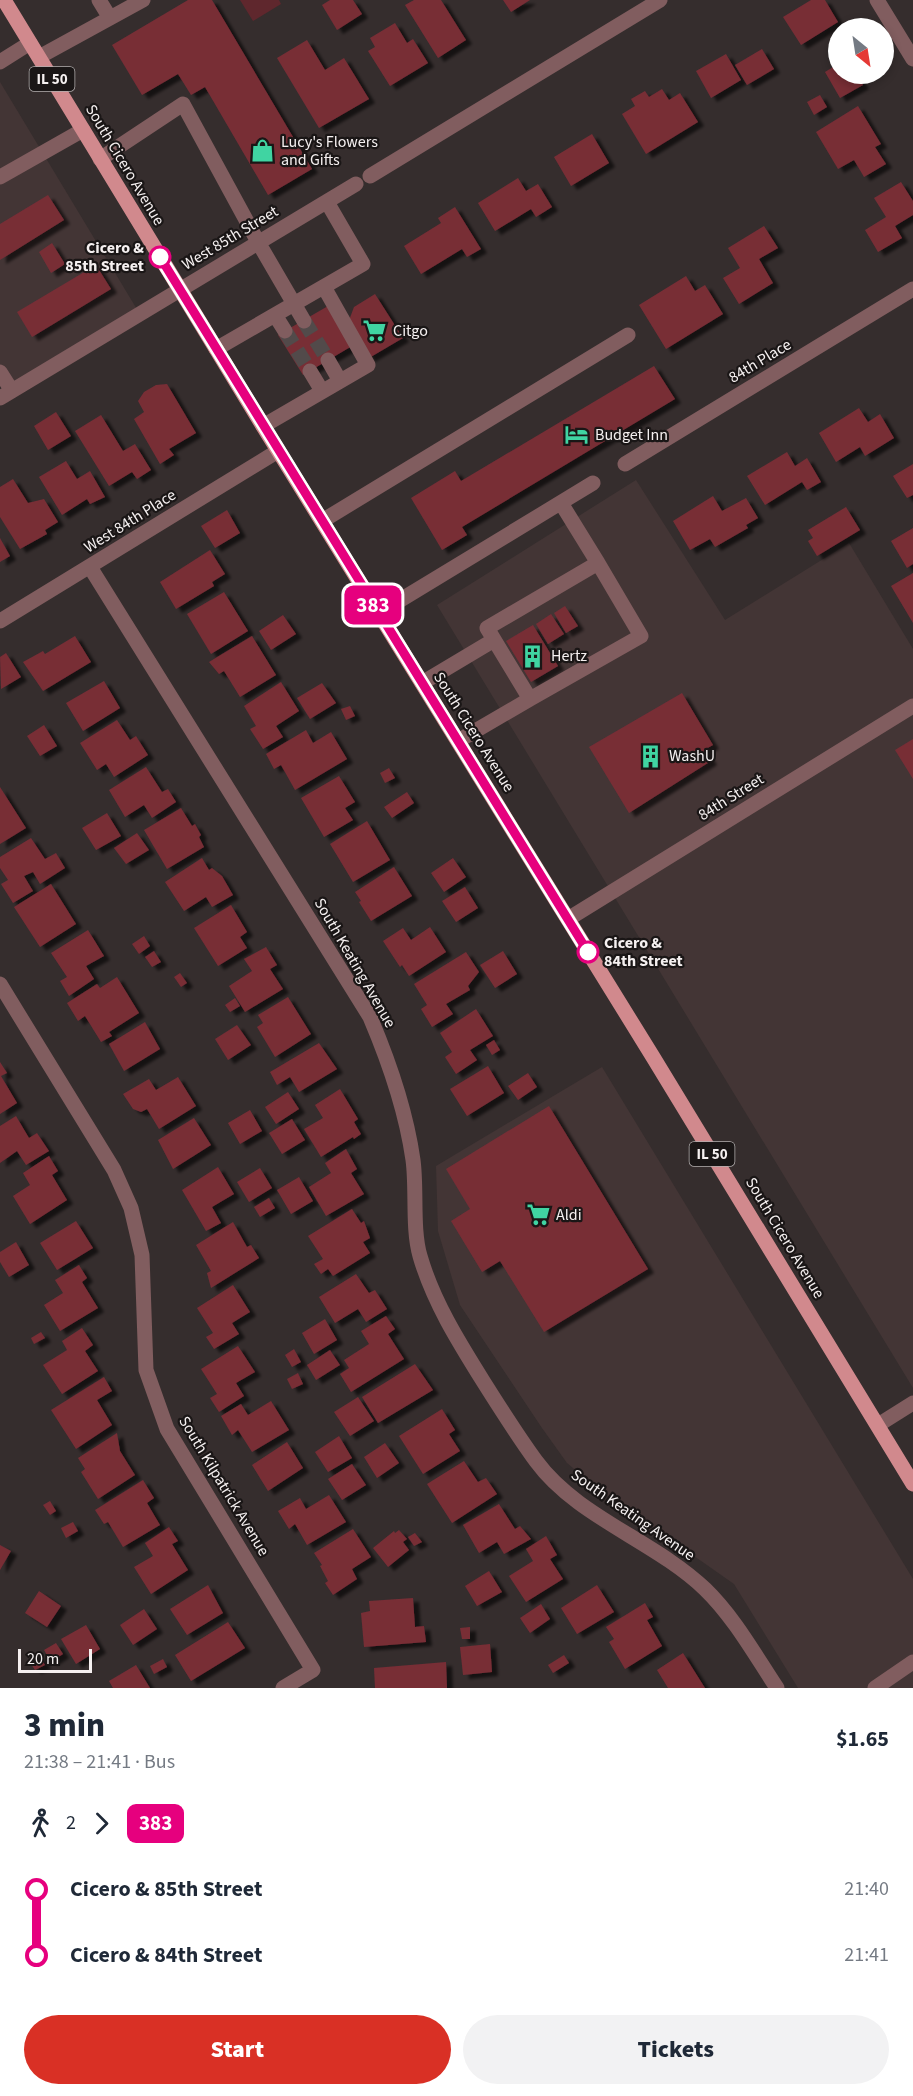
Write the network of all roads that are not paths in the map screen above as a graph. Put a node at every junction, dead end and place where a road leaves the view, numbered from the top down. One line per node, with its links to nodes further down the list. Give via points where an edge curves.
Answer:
1 (4, 0): 7 (main road, South Cicero Avenue / IL 50)
2 (99, 0): 6 (street)
3 (143, 0): 6 (street)
4 (660, 0): 13 (street)
5 (877, 0): 9 (street)
6 (110, 18): 8 (street)
7 (30, 43): 8 (main road, South Cicero Avenue / IL 50); 10 (street)
8 (39, 57): 11 (main road, South Cicero Avenue / IL 50)
9 (913, 59)
10 (0, 62)
11 (83, 130): 12 (main road, South Cicero Avenue / IL 50); 14 (street)
12 (100, 159): 17 (street, via 183,104); 19 (main road, South Cicero Avenue / IL 50)
13 (370, 176)
14 (0, 177)
15 (356, 184): 16 (street, West 85th Street)
16 (327, 201): 17 (street, West 85th Street); 18 (street, via 363,264)
17 (258, 242): 19 (street, West 85th Street); 21 (street)
18 (324, 287): 21 (street); 30 (street, via 368,364)
19 (179, 289): 26 (main road, South Cicero Avenue / IL 50); 32 (street, West 85th Street)
20 (913, 289): 35 (street, 84th Place)
21 (294, 305): 22 (street); 23 (street)
22 (275, 315): 24 (street); 26 (street)
23 (304, 321)
24 (285, 331)
25 (628, 335): 38 (street)
26 (216, 349): 33 (main road, South Cicero Avenue / IL 50)
27 (328, 360): 30 (street)
28 (310, 371): 31 (street)
29 (0, 372): 32 (street)
30 (340, 381): 31 (street)
31 (322, 391): 33 (street)
32 (6, 395)
33 (263, 426): 34 (main road, South Cicero Avenue / IL 50)
34 (278, 451): 38 (main road, South Cicero Avenue / IL 50); 40 (street, West 84th Place)
35 (625, 464)
36 (593, 483): 37 (street)
37 (561, 503): 39 (street); 41 (street)
38 (322, 521): 41 (main road, South Cicero Avenue / IL 50)
39 (598, 563): 43 (street, via 487,628); 45 (street, via 642,636)
40 (90, 567): 42 (street, West 84th Place); 55 (street, South Keating Avenue, via 370,1017 391,1065 406,1116 414,1162 419,1253 433,1293 457,1340 537,1462 567,1494 706,1589 738,1628)
41 (379, 613): 44 (main road, South Cicero Avenue / IL 50)
42 (0, 621)
43 (494, 640): 44 (street); 45 (street)
44 (422, 683): 47 (main road, South Cicero Avenue / IL 50)
45 (530, 699): 47 (street)
46 (913, 706): 48 (street, 84th Street)
47 (458, 741): 48 (main road, South Cicero Avenue / IL 50)
48 (568, 920): 51 (main road, South Cicero Avenue / IL 50)
49 (0, 984): 54 (street, South Kilpatrick Avenue, via 114,1170 131,1208 142,1255 146,1370 167,1429 313,1670)
50 (913, 1403): 51 (street)
51 (878, 1425): 52 (main road, South Cicero Avenue / IL 50)
52 (913, 1484)
53 (913, 1662): 56 (street)
54 (283, 1688)
55 (777, 1688)
56 (875, 1688)

